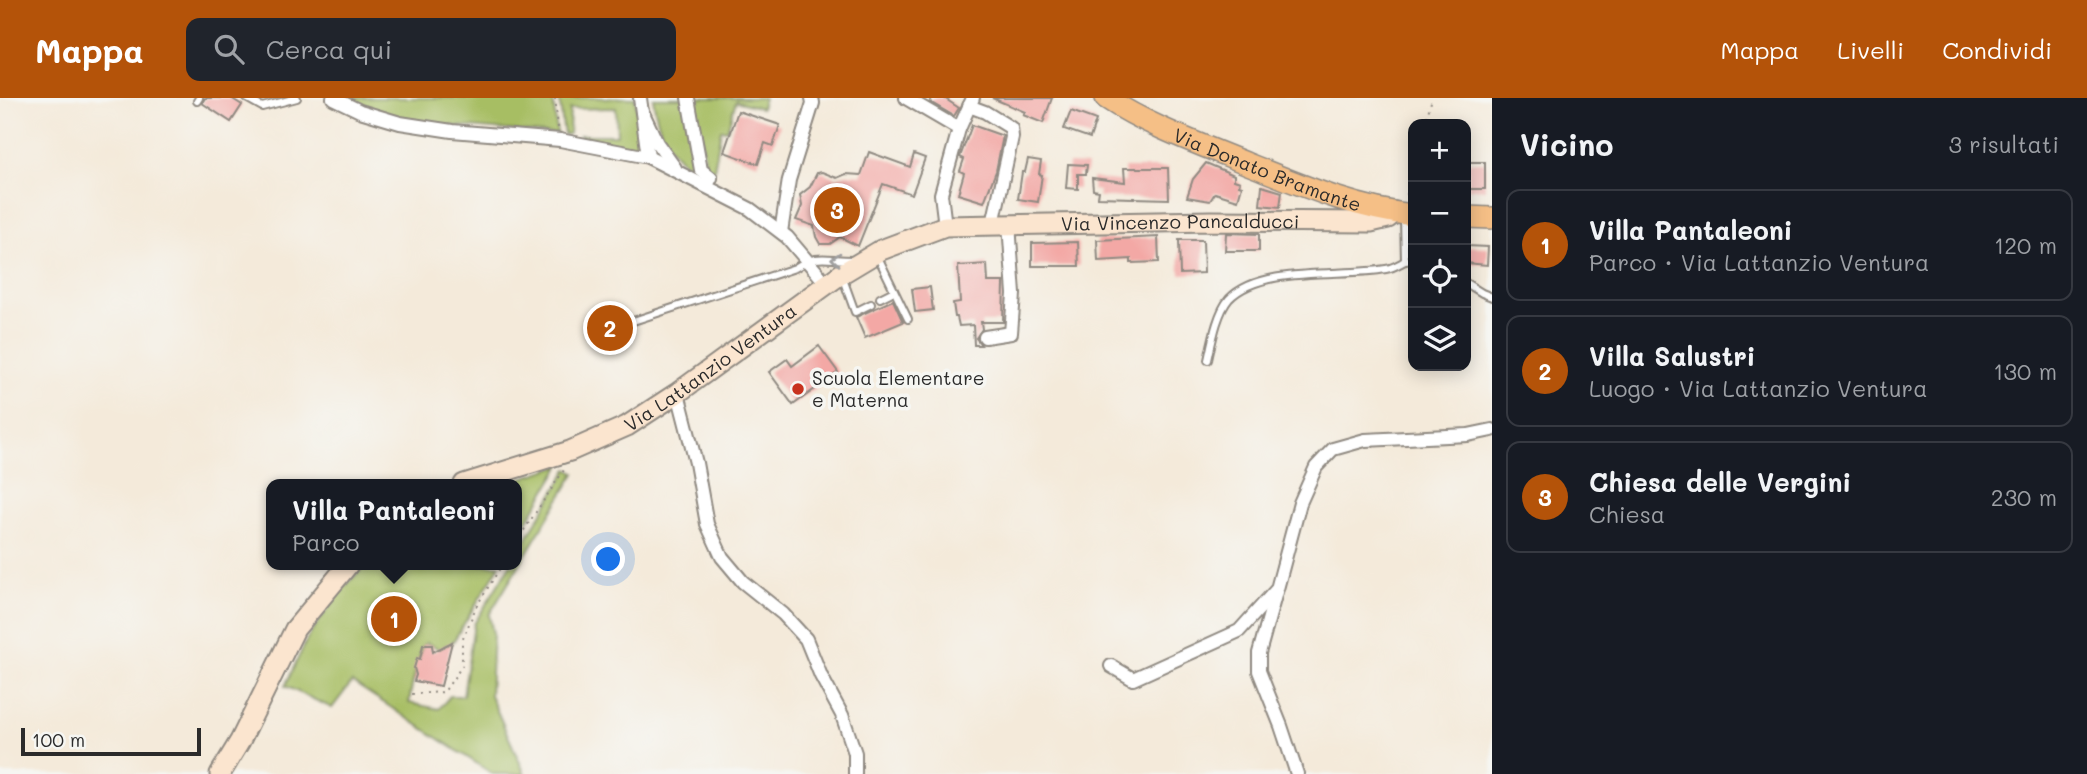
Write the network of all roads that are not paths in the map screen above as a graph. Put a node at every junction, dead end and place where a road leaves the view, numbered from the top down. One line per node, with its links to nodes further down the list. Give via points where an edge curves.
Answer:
1 (246, 98): 2 (lane, via 262,107)
2 (297, 98)
3 (332, 98): 11 (street, via 400,123 560,140)
4 (688, 98): 13 (street, via 701,170 711,178)
5 (813, 98): 19 (street, via 789,180)
6 (906, 98): 10 (street)
7 (1106, 98): 14 (main road, Via Donato Bramante, via 1198,144 1288,180)
8 (971, 102): 10 (street); 17 (street, via 1011,128)
9 (641, 105): 11 (street); 12 (street, via 657,143)
10 (959, 129): 18 (street, via 941,194)
11 (648, 156): 12 (street)
12 (678, 171): 13 (street)
13 (707, 186): 19 (street)
14 (1404, 213): 17 (main road, Via Vincenzo Pancalducci, via 1371,222); 20 (lane)
15 (1471, 218): 16 (main road)
16 (1492, 218)
17 (1001, 224): 18 (main road, Via Vincenzo Pancalducci); 32 (street, via 1014,294 1011,333)
18 (944, 226): 21 (main road, Via Lattanzio Ventura)
19 (781, 232): 22 (street)
20 (1408, 251)
21 (870, 256): 22 (lane, one-way to 22); 24 (main road, Via Lattanzio Ventura); 26 (lane)
22 (807, 259): 24 (street); 31 (lane, via 794,268)
23 (1408, 260): 33 (lane, via 1388,269 1276,278 1250,285 1228,299)
24 (834, 279): 29 (lane, via 855,312); 34 (main road, Via Lattanzio Ventura)
25 (1471, 286): 27 (lane)
26 (894, 290): 28 (lane); 30 (lane)
27 (1492, 297)
28 (880, 298)
29 (871, 304)
30 (908, 319)
31 (621, 325)
32 (985, 337)
33 (1208, 360)
34 (676, 394): 36 (main road, Via Lattanzio Ventura, via 627,426 570,451); 41 (street, via 707,524 722,557 806,639 842,715 855,753)
35 (1492, 430): 38 (street, via 1365,440 1333,449 1316,467 1300,503)
36 (480, 479)
37 (344, 570): 40 (main road, via 295,629)
38 (1277, 589): 39 (street, via 1239,631 1133,679); 42 (street, via 1259,653 1259,671)
39 (1111, 666)
40 (220, 774)
41 (855, 774)
42 (1297, 774)

